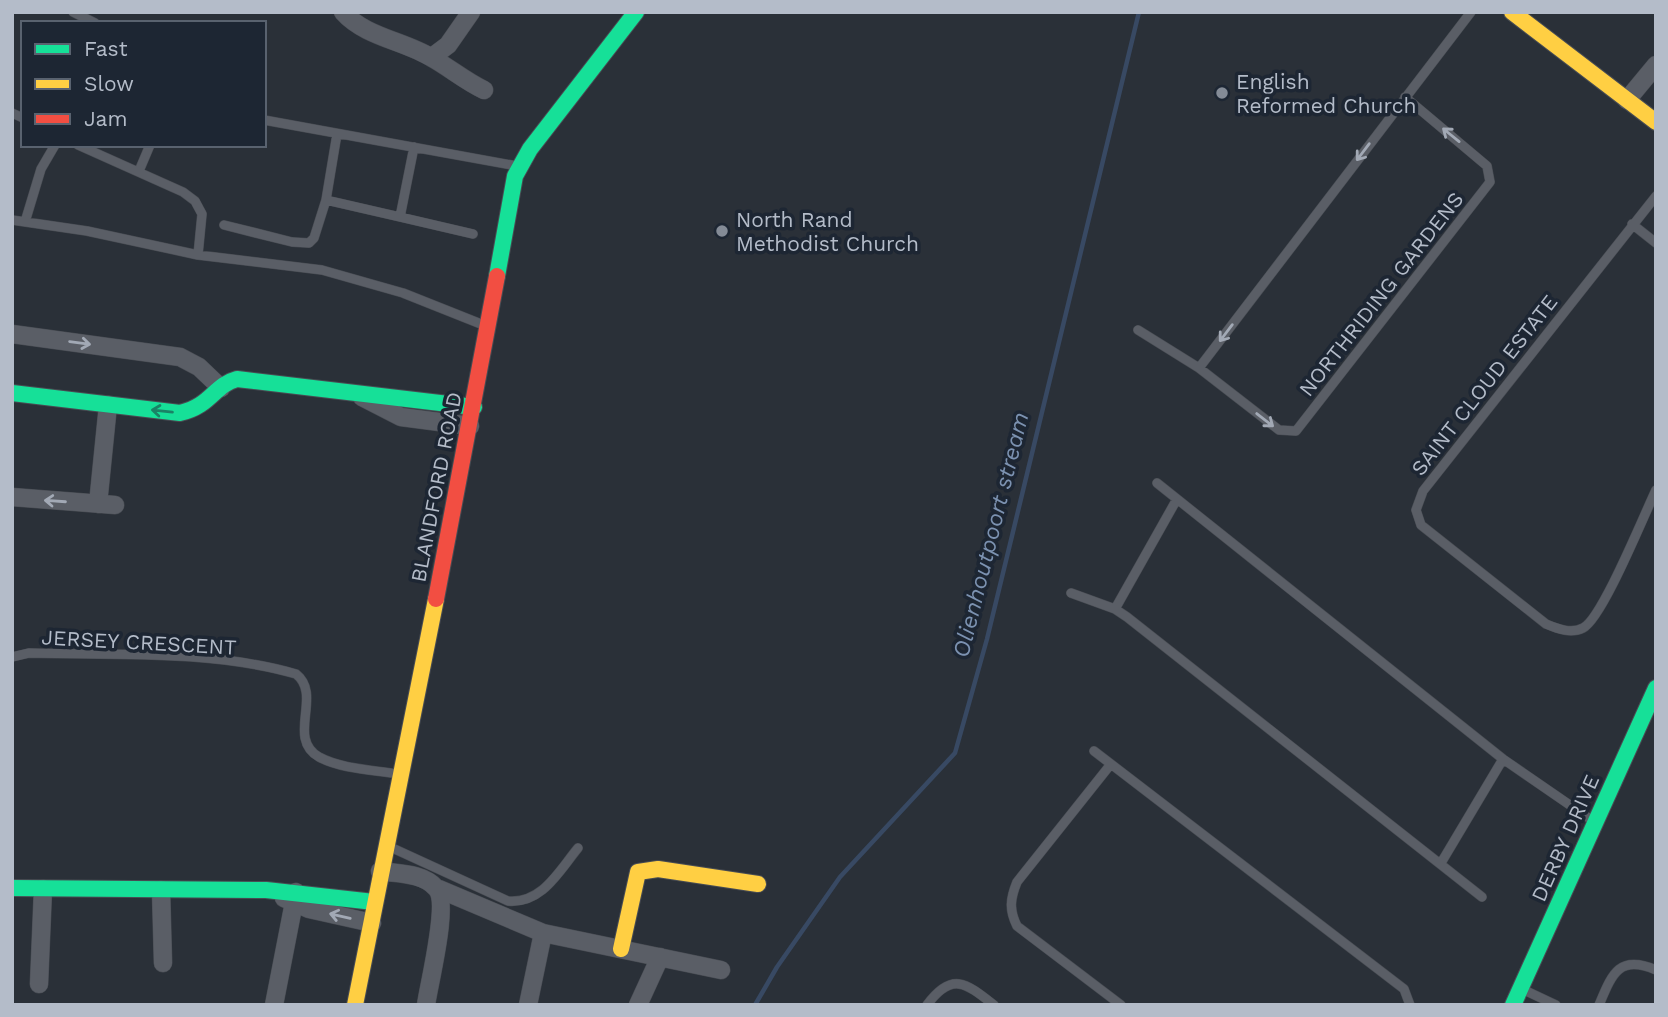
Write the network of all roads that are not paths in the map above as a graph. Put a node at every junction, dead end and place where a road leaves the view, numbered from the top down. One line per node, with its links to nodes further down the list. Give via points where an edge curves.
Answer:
1 (343, 12): 6 (street, via 358,24)
2 (471, 12): 6 (street)
3 (636, 12): 18 (street, BLANDFORD ROAD)
4 (1471, 12): 9 (lane)
5 (1512, 12): 10 (street)
6 (432, 57): 8 (street)
7 (1656, 65): 10 (street)
8 (484, 90)
9 (1405, 97): 33 (lane, one-way to 33); 33 (lane, NORTHRIDING GARDENS, one-way to 9, via 1279,430 1296,431 1487,186 1490,171 1481,160)
10 (1627, 100): 12 (street)
11 (266, 120): 13 (lane)
12 (1656, 122)
13 (337, 134): 17 (lane); 21 (lane)
14 (54, 147): 24 (lane, via 41,169)
15 (83, 147): 19 (lane)
16 (149, 147): 19 (lane)
17 (414, 147): 18 (lane); 22 (lane)
18 (519, 166): 30 (street, BLANDFORD ROAD)
19 (139, 171): 29 (lane, via 195,201 203,220)
20 (1656, 195): 25 (lane, SAINT CLOUD ESTATE)
21 (326, 200): 22 (lane); 26 (lane, via 309,243)
22 (400, 217): 27 (lane)
23 (12, 220): 24 (lane)
24 (25, 222): 29 (lane)
25 (1632, 224): 28 (lane); 41 (lane, SAINT CLOUD ESTATE, via 1423,491 1416,510 1421,525 1546,625 1572,631 1583,628 1599,611)
26 (224, 225)
27 (473, 234)
28 (1656, 243)
29 (198, 255): 30 (lane, via 335,273 433,303)
30 (488, 326): 38 (street, BLANDFORD ROAD)
31 (1138, 330): 33 (lane, NORTHRIDING GARDENS)
32 (12, 334): 34 (street, one-way to 34, via 180,357)
33 (1199, 368)
34 (221, 388): 36 (street, via 248,379); 37 (street, one-way to 37, via 190,412)
35 (12, 393): 37 (street)
36 (359, 396): 38 (street); 39 (street, via 401,417)
37 (108, 405): 42 (street, one-way to 42, via 106,505)
38 (474, 407): 39 (street, BLANDFORD ROAD)
39 (470, 426): 51 (street, BLANDFORD ROAD)
40 (1157, 483): 43 (lane)
41 (1656, 490)
42 (12, 497)
43 (1177, 499): 45 (lane); 49 (lane)
44 (1070, 593): 45 (lane)
45 (1115, 609): 55 (lane)
46 (12, 657): 51 (lane, JERSEY CRESCENT, via 29,653 187,658 296,674 307,689 304,725 309,749 350,766)
47 (1656, 688): 52 (street, DERBY DRIVE)
48 (1094, 751): 50 (lane)
49 (1503, 758): 52 (lane); 55 (lane)
50 (1111, 764): 82 (lane, via 1017,882 1010,912 1017,926); 83 (lane, via 1404,989)
51 (402, 775): 53 (street, BLANDFORD ROAD)
52 (1594, 822): 74 (street, DERBY DRIVE)
53 (387, 846): 54 (lane, via 508,901 522,902 540,893); 56 (street, BLANDFORD ROAD)
54 (579, 848)
55 (1441, 863): 64 (lane)
56 (380, 871): 62 (street, via 426,880); 65 (street, BLANDFORD ROAD)
57 (758, 884): 68 (street, via 658,869 638,872)
58 (12, 888): 59 (street)
59 (43, 890): 60 (street); 73 (street)
60 (161, 890): 61 (street); 70 (street)
61 (267, 890): 63 (street)
62 (439, 890): 67 (street); 77 (street, via 442,906)
63 (295, 897): 65 (street); 66 (street, one-way to 63); 75 (street)
64 (1482, 897)
65 (374, 902): 66 (street, BLANDFORD ROAD)
66 (372, 923): 76 (street, BLANDFORD ROAD)
67 (543, 933): 68 (street); 78 (street)
68 (621, 949): 69 (street)
69 (660, 957): 71 (street); 79 (street)
70 (163, 963)
71 (721, 970)
72 (1656, 970): 86 (lane, via 1639,963 1623,966 1611,978)
73 (39, 984)
74 (1520, 988): 84 (street, DERBY DRIVE); 85 (lane)
75 (274, 1005)
76 (355, 1005)
77 (426, 1005)
78 (528, 1005)
79 (638, 1005)
80 (927, 1005): 81 (lane, via 938,990 961,983)
81 (994, 1005)
82 (1121, 1005)
83 (1410, 1005)
84 (1513, 1005)
85 (1556, 1005)
86 (1599, 1005)

